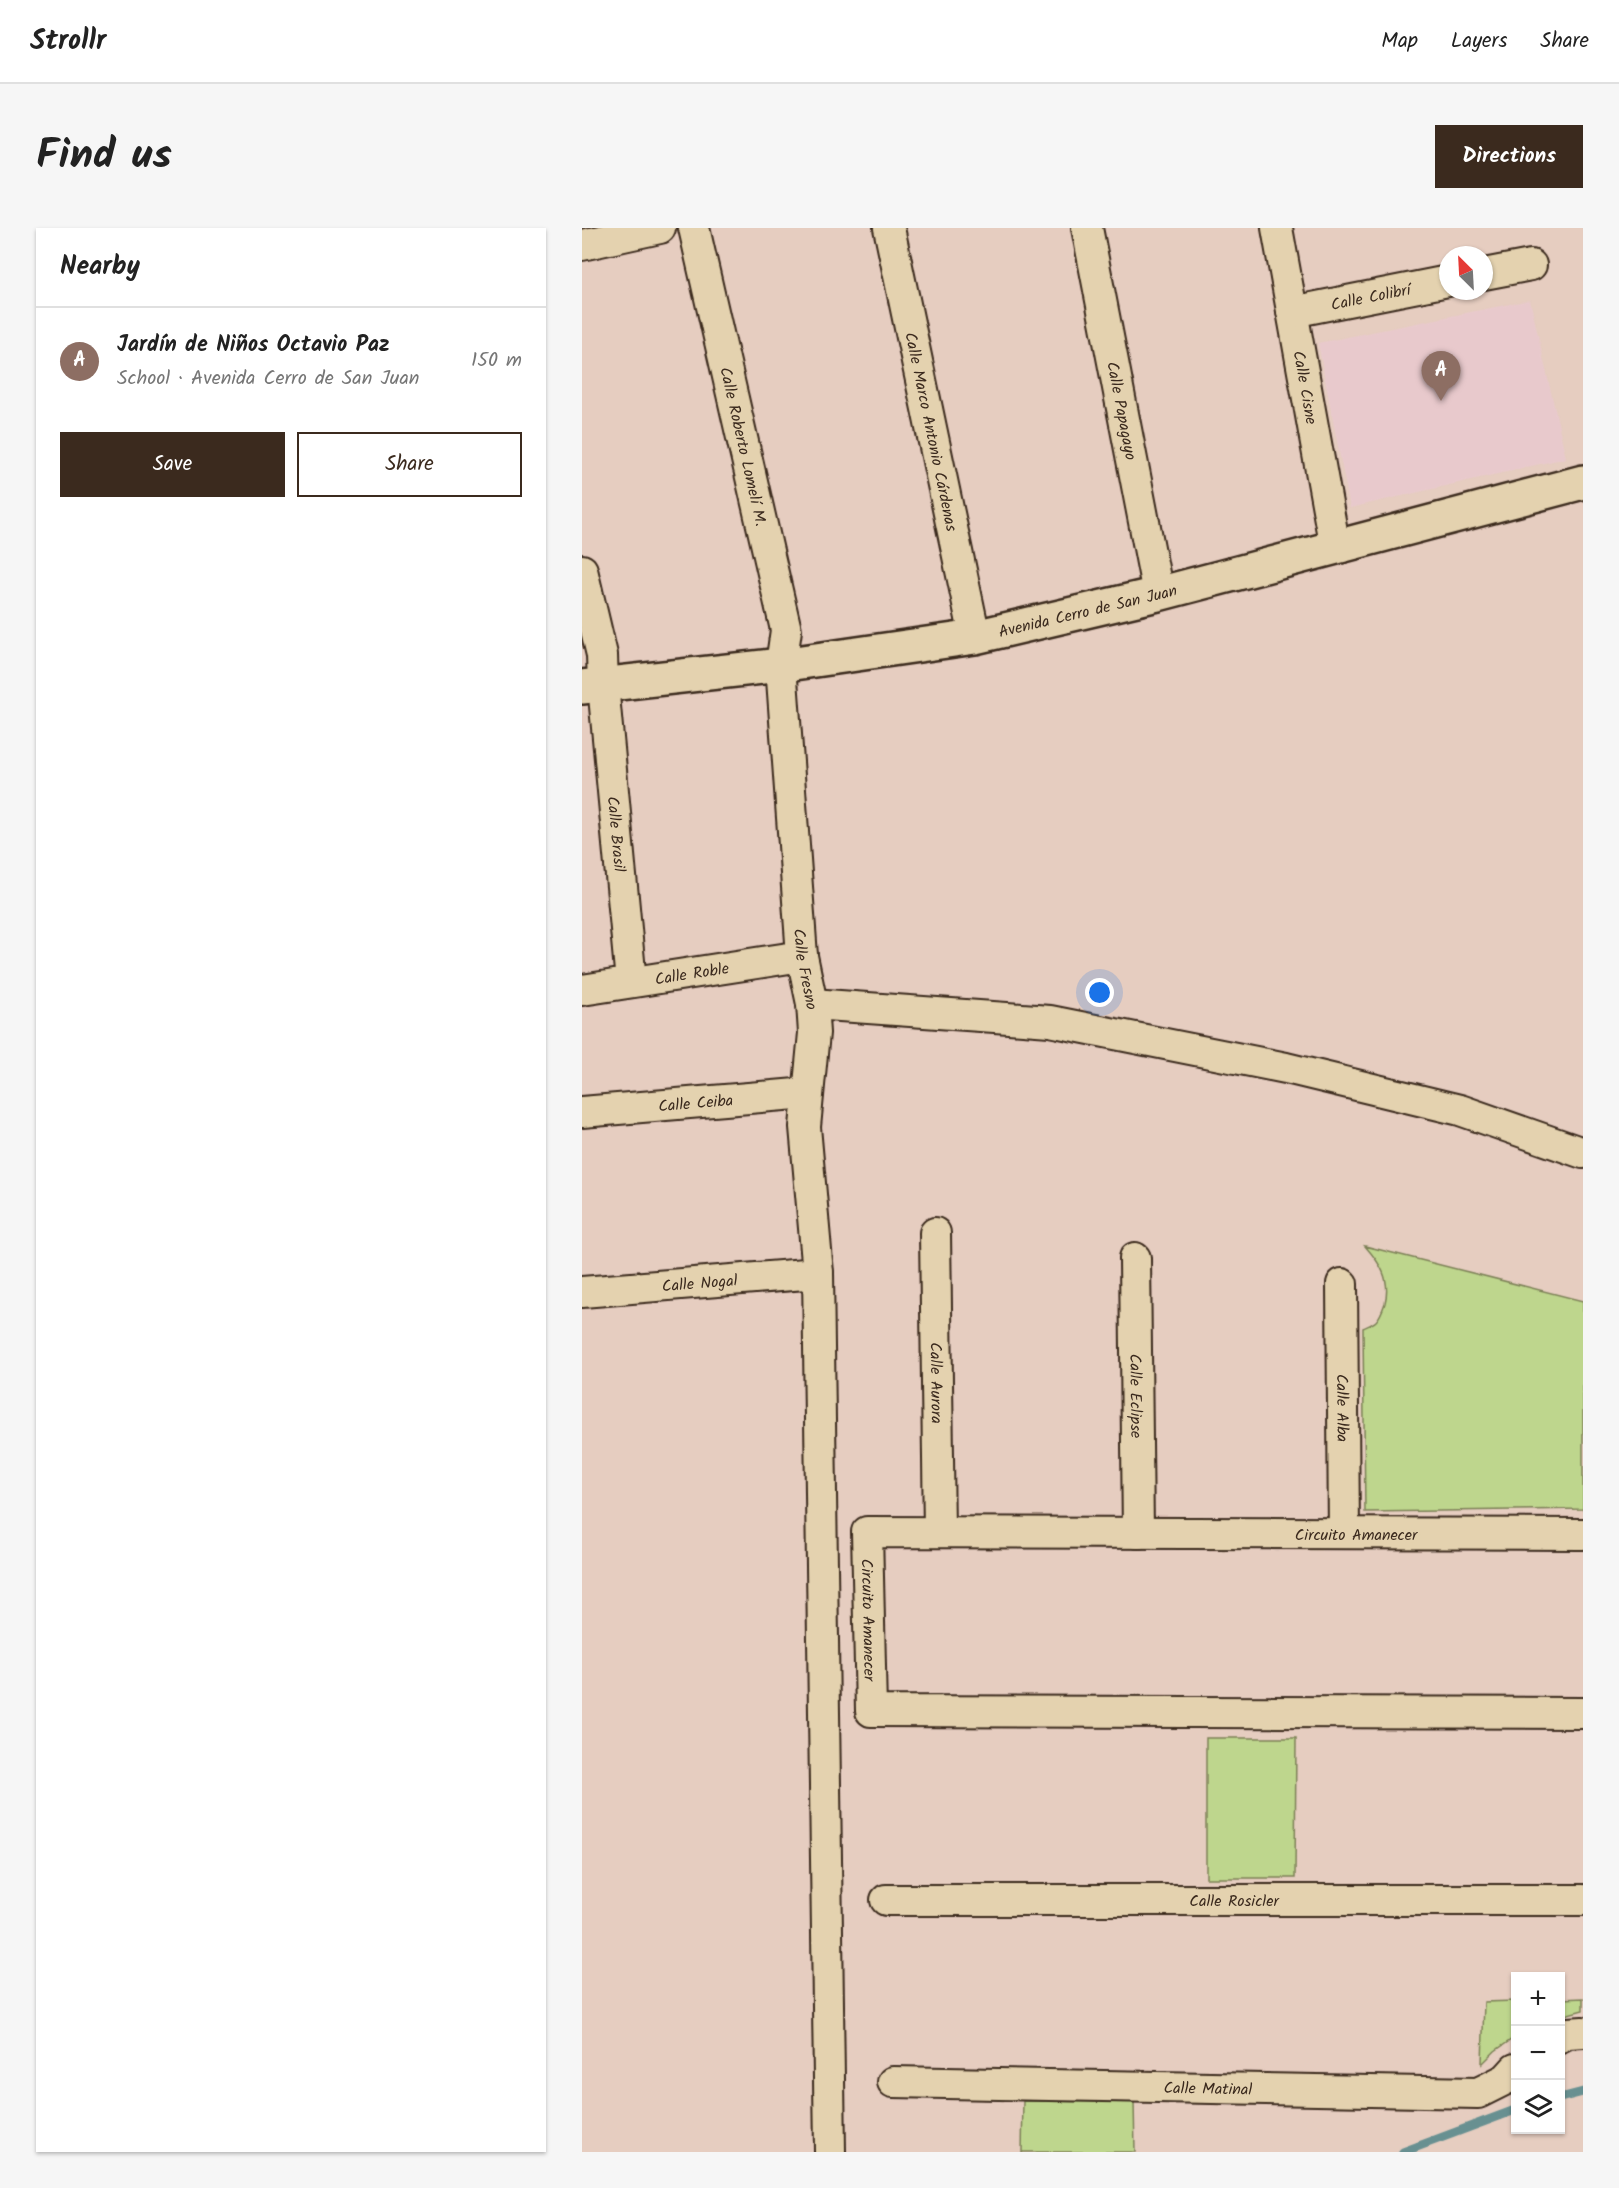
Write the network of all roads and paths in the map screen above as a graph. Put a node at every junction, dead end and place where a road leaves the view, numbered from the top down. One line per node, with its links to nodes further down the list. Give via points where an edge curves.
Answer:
1 (660, 228): 6 (street)
2 (694, 228): 16 (street, Calle Roberto Lomelí M., via 786,630)
3 (889, 228): 15 (street, Calle Marco Antonio Cárdenas)
4 (1087, 228): 14 (street, Calle Papagayo)
5 (1277, 228): 10 (street, Calle Cisne)
6 (582, 244)
7 (1531, 265): 8 (street)
8 (1493, 272)
9 (1439, 283): 10 (street, Calle Colibrí)
10 (1292, 312): 12 (street, Calle Cisne)
11 (1583, 482): 12 (street, Avenida Cerro de San Juan)
12 (1335, 548): 14 (street, Avenida Cerro de San Juan)
13 (582, 570): 17 (street, Calle Brasil, via 602,655)
14 (1158, 594): 15 (street, Avenida Cerro de San Juan)
15 (975, 637): 16 (street, Avenida Cerro de San Juan)
16 (781, 665): 17 (street, Avenida Cerro de San Juan); 18 (street, Calle Fresno)
17 (592, 686): 19 (street, Calle Brasil)
18 (802, 956): 19 (street, Calle Roble); 21 (street, Calle Fresno)
19 (631, 982): 20 (street, Calle Roble)
20 (582, 990)
21 (812, 1004): 22 (street, Calle Fresno, via 814,1033); 24 (street, via 1050,1021 1286,1068 1460,1110)
22 (808, 1093): 23 (street, Calle Ceiba); 27 (street, Calle Fresno, via 805,1127)
23 (582, 1112)
24 (1583, 1153)
25 (935, 1233): 30 (street, Calle Aurora)
26 (1135, 1258): 31 (street, Calle Eclipse)
27 (818, 1273): 29 (street, Calle Nogal); 41 (street, Calle Fresno)
28 (1342, 1284): 32 (street, Calle Alba)
29 (582, 1292)
30 (939, 1532): 31 (street, Circuito Amanecer); 34 (street, Circuito Amanecer, via 867,1532 871,1711)
31 (1138, 1533): 32 (street, Circuito Amanecer)
32 (1344, 1533): 33 (street, Circuito Amanecer)
33 (1583, 1534)
34 (1583, 1713)
35 (886, 1900): 36 (street, Calle Rosicler)
36 (1583, 1900)
37 (1583, 2032): 38 (street)
38 (1565, 2034)
39 (1511, 2073): 40 (street, Calle Matinal, via 1478,2093)
40 (892, 2082)
41 (830, 2152)

